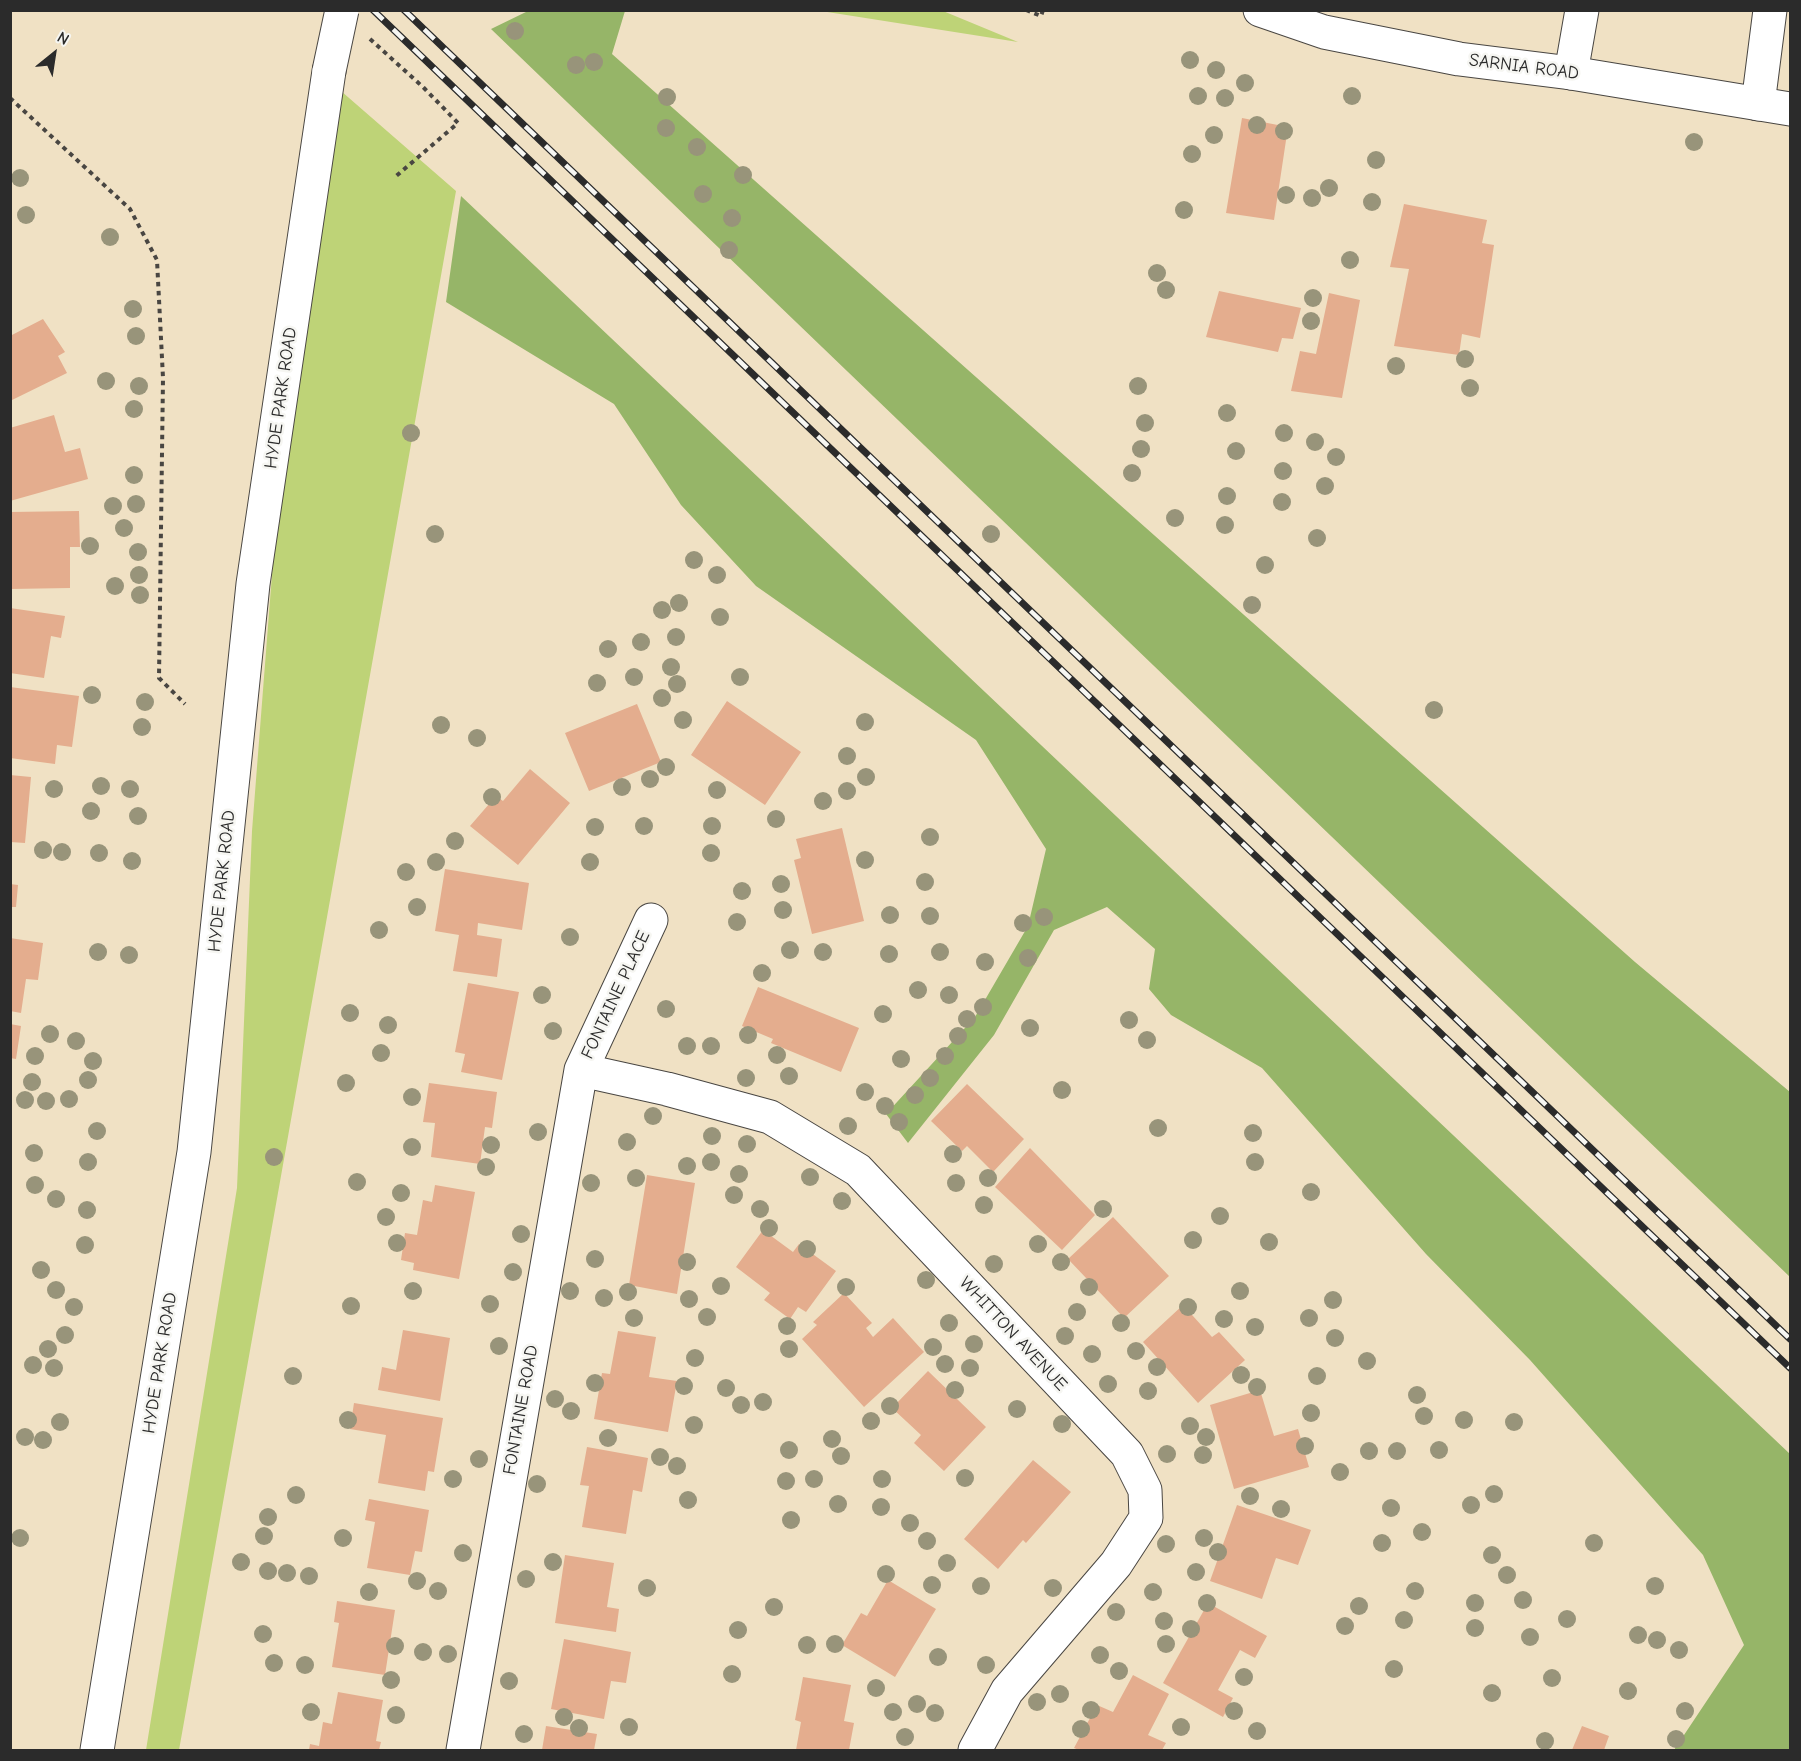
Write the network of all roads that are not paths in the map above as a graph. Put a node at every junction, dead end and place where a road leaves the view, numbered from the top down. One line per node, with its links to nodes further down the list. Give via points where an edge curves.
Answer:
1 (1260, 10): 5 (main road, SARNIA ROAD, via 1324,32 1459,59)
2 (1582, 10): 5 (main road)
3 (1770, 10): 6 (main road)
4 (353, 22): 10 (main road, HYDE PARK ROAD, bridge, via 329,71 253,584 194,1152)
5 (1571, 73): 6 (main road, SARNIA ROAD)
6 (1758, 104): 7 (main road, SARNIA ROAD)
7 (1791, 109)
8 (651, 920): 9 (main road, FONTAINE PLACE)
9 (581, 1070): 11 (main road, FONTAINE ROAD); 12 (main road, WHITTON AVENUE, via 770,1117 858,1170 1127,1454 1145,1490 1146,1518 1116,1564 1007,1691)
10 (97, 1750)
11 (463, 1750)
12 (975, 1750)

